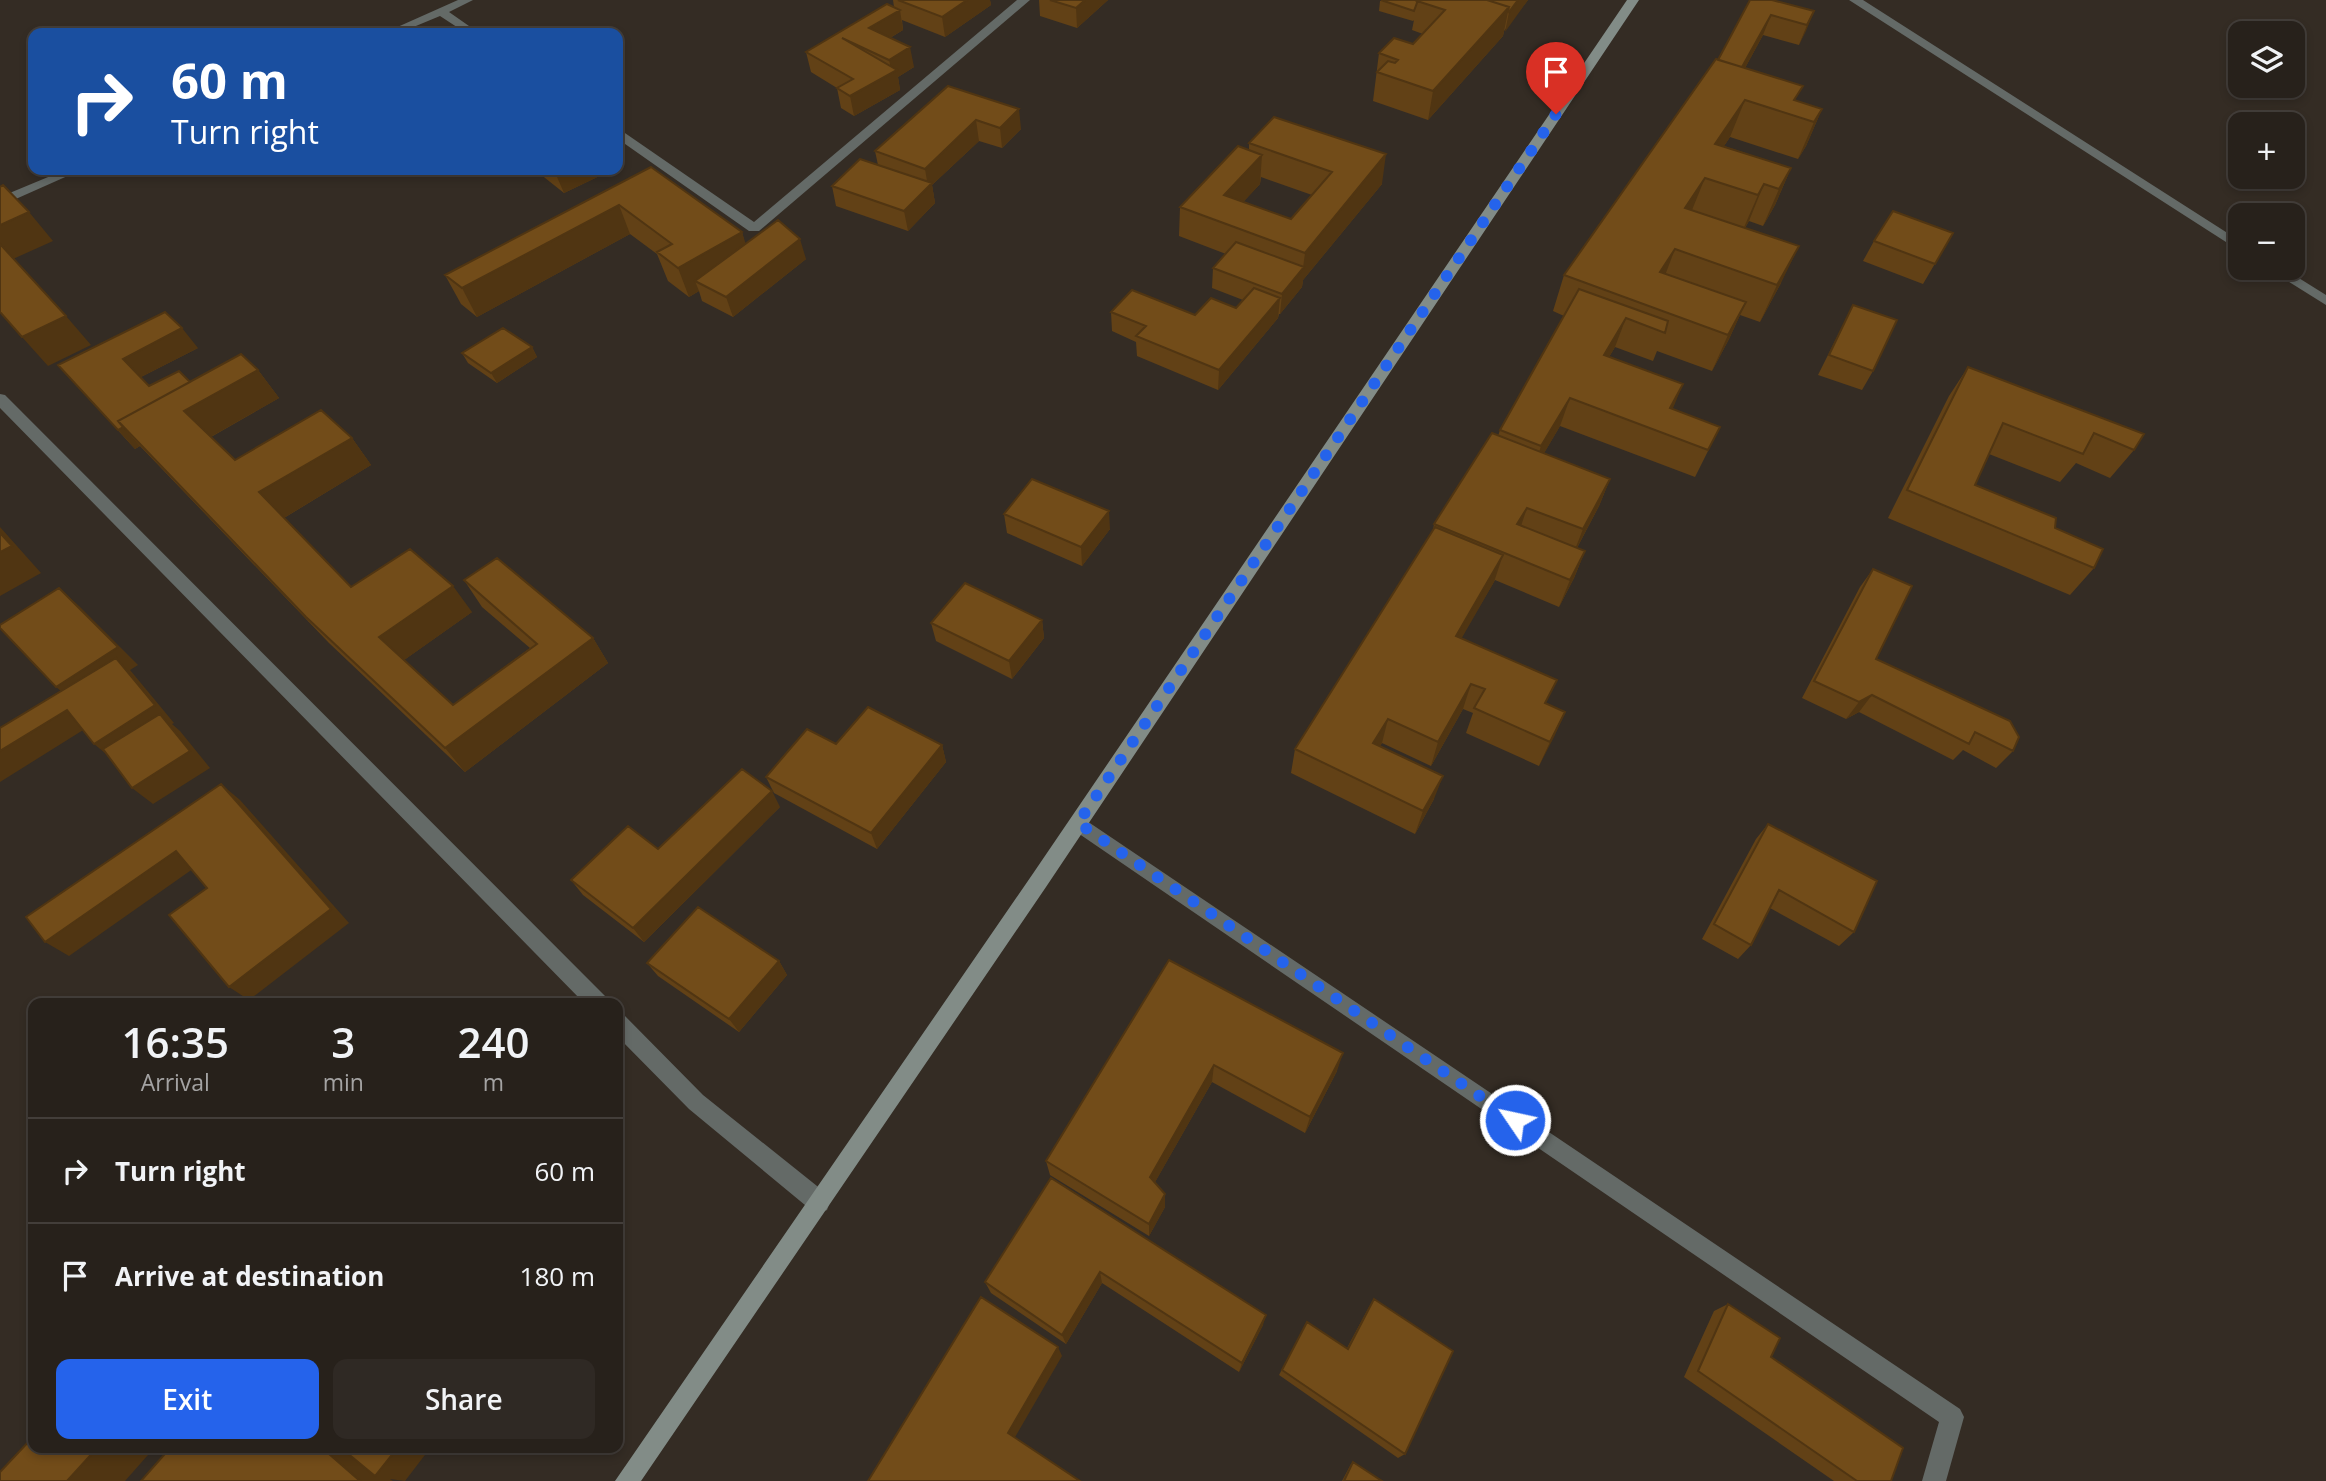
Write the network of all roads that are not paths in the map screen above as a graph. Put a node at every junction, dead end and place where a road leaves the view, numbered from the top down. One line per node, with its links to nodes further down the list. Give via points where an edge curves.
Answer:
1 (467, 0): 5 (street)
2 (1024, 0): 8 (street, via 754,228)
3 (1633, 0): 15 (main road)
4 (1855, 0): 11 (street)
5 (441, 11): 6 (street); 7 (street)
6 (402, 28)
7 (466, 28)
8 (623, 137)
9 (63, 175): 10 (street)
10 (0, 202)
11 (2228, 239)
12 (2293, 280): 13 (street)
13 (2326, 301)
14 (0, 399): 16 (street)
15 (1078, 823): 18 (main road); 20 (street, via 1952,1416)
16 (593, 998)
17 (623, 1028): 18 (street, via 696,1102)
18 (818, 1202): 19 (main road)
19 (627, 1481)
20 (1934, 1481)

